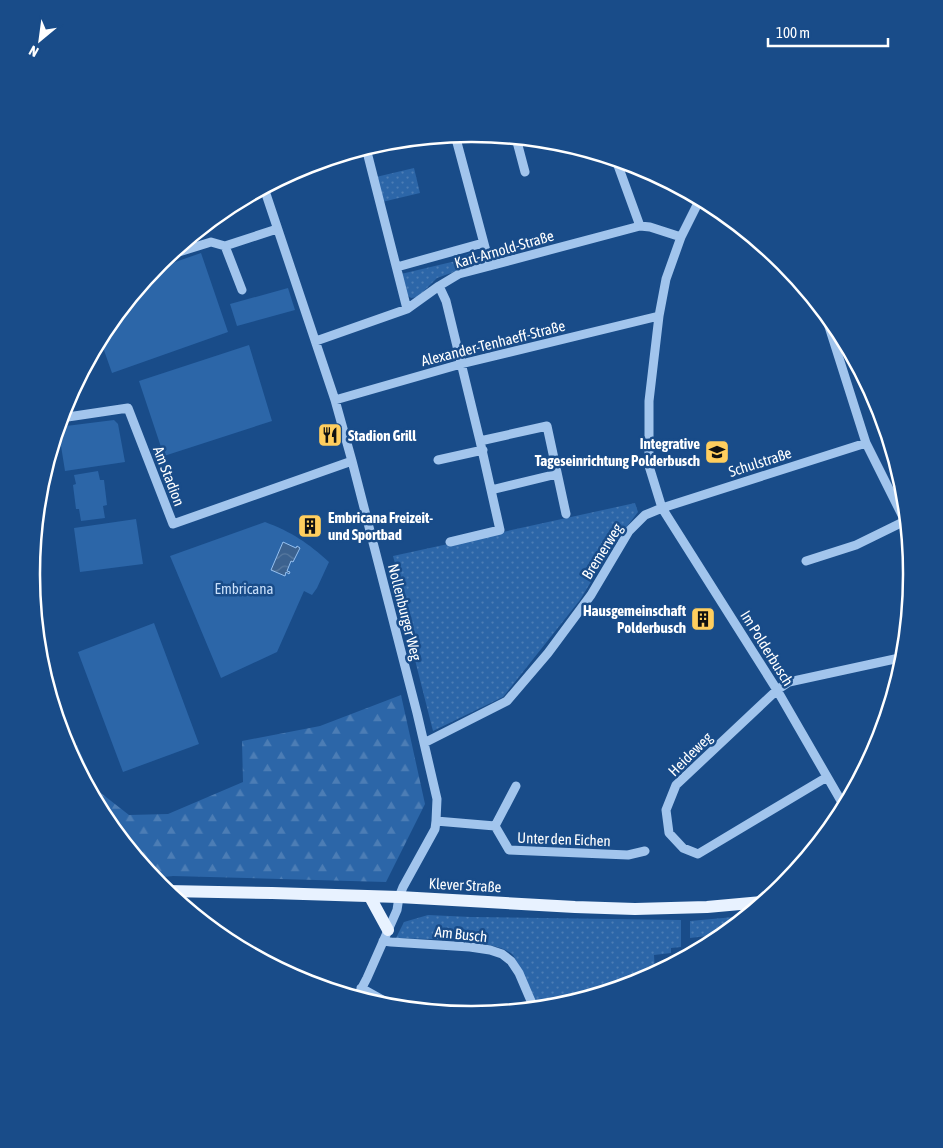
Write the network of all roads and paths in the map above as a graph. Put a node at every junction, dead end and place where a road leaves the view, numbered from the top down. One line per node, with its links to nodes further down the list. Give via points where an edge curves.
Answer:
1 (457, 143): 11 (street)
2 (518, 145): 5 (street)
3 (368, 155): 15 (street)
4 (619, 168): 8 (street)
5 (525, 172)
6 (266, 195): 9 (street, Nollenburger Weg)
7 (697, 206): 10 (street)
8 (640, 226): 10 (street, Karl-Arnold-Straße); 14 (street, Karl-Arnold-Straße)
9 (277, 228): 12 (street); 21 (street, Nollenburger Weg)
10 (682, 237): 19 (street, via 666,279)
11 (483, 243): 14 (street); 15 (street, Karl-Arnold-Straße)
12 (225, 246): 13 (street, via 211,242); 17 (street)
13 (187, 250)
14 (490, 266): 16 (street, Karl-Arnold-Straße, via 460,274)
15 (396, 267): 18 (street)
16 (439, 286): 18 (street, Karl-Arnold-Straße); 22 (street)
17 (242, 290)
18 (408, 309): 21 (street, Karl-Arnold-Straße)
19 (659, 316): 22 (street, Alexander-Tenhaeff-Straße); 33 (street, via 649,401 649,466)
20 (831, 336): 26 (street)
21 (316, 341): 23 (street, Nollenburger Weg)
22 (462, 364): 23 (street, Alexander-Tenhaeff-Straße); 25 (street)
23 (335, 400): 29 (street, Nollenburger Weg)
24 (70, 417): 29 (street, Am Stadion, via 128,408 173,524)
25 (480, 441): 27 (street); 30 (street, via 547,426)
26 (866, 443): 32 (street); 33 (street, Schulstraße)
27 (483, 450): 28 (street); 31 (street)
28 (438, 460)
29 (352, 461): 40 (street, Nollenburger Weg)
30 (557, 474): 31 (street); 34 (street)
31 (491, 490): 36 (street, via 500,530)
32 (896, 496)
33 (662, 508): 39 (street, Im Polderbusch); 40 (street, Bremerweg, via 645,516 629,531 591,595 507,701)
34 (566, 514)
35 (900, 526): 37 (street, via 856,545)
36 (450, 542)
37 (806, 561)
38 (895, 659): 39 (street, Heideweg, via 789,682)
39 (777, 690): 41 (street, Im Polderbusch); 41 (street, Heideweg, via 676,785 666,810 669,833 683,848 698,854)
40 (424, 743): 44 (street, Nollenburger Weg, via 437,799)
41 (827, 777): 43 (street, Im Polderbusch)
42 (516, 786): 45 (street, Unter den Eichen)
43 (840, 799)
44 (436, 821): 45 (street); 49 (street, Nollenburger Weg, via 435,829)
45 (495, 826): 46 (street, Unter den Eichen, via 509,850 628,855)
46 (645, 851)
47 (179, 891): 48 (main road, Klever Straße)
48 (370, 897): 49 (main road, Klever Straße); 51 (main road)
49 (399, 897): 50 (main road, Klever Straße, via 635,909); 51 (street, Nollenburger Weg)
50 (750, 903)
51 (386, 935): 52 (street, Nollenburger Weg); 55 (street, Am Busch, via 391,942 470,946 502,954 519,973)
52 (361, 988): 53 (street, Nollenburger Weg); 54 (street)
53 (360, 991)
54 (371, 993)
55 (531, 1001)

